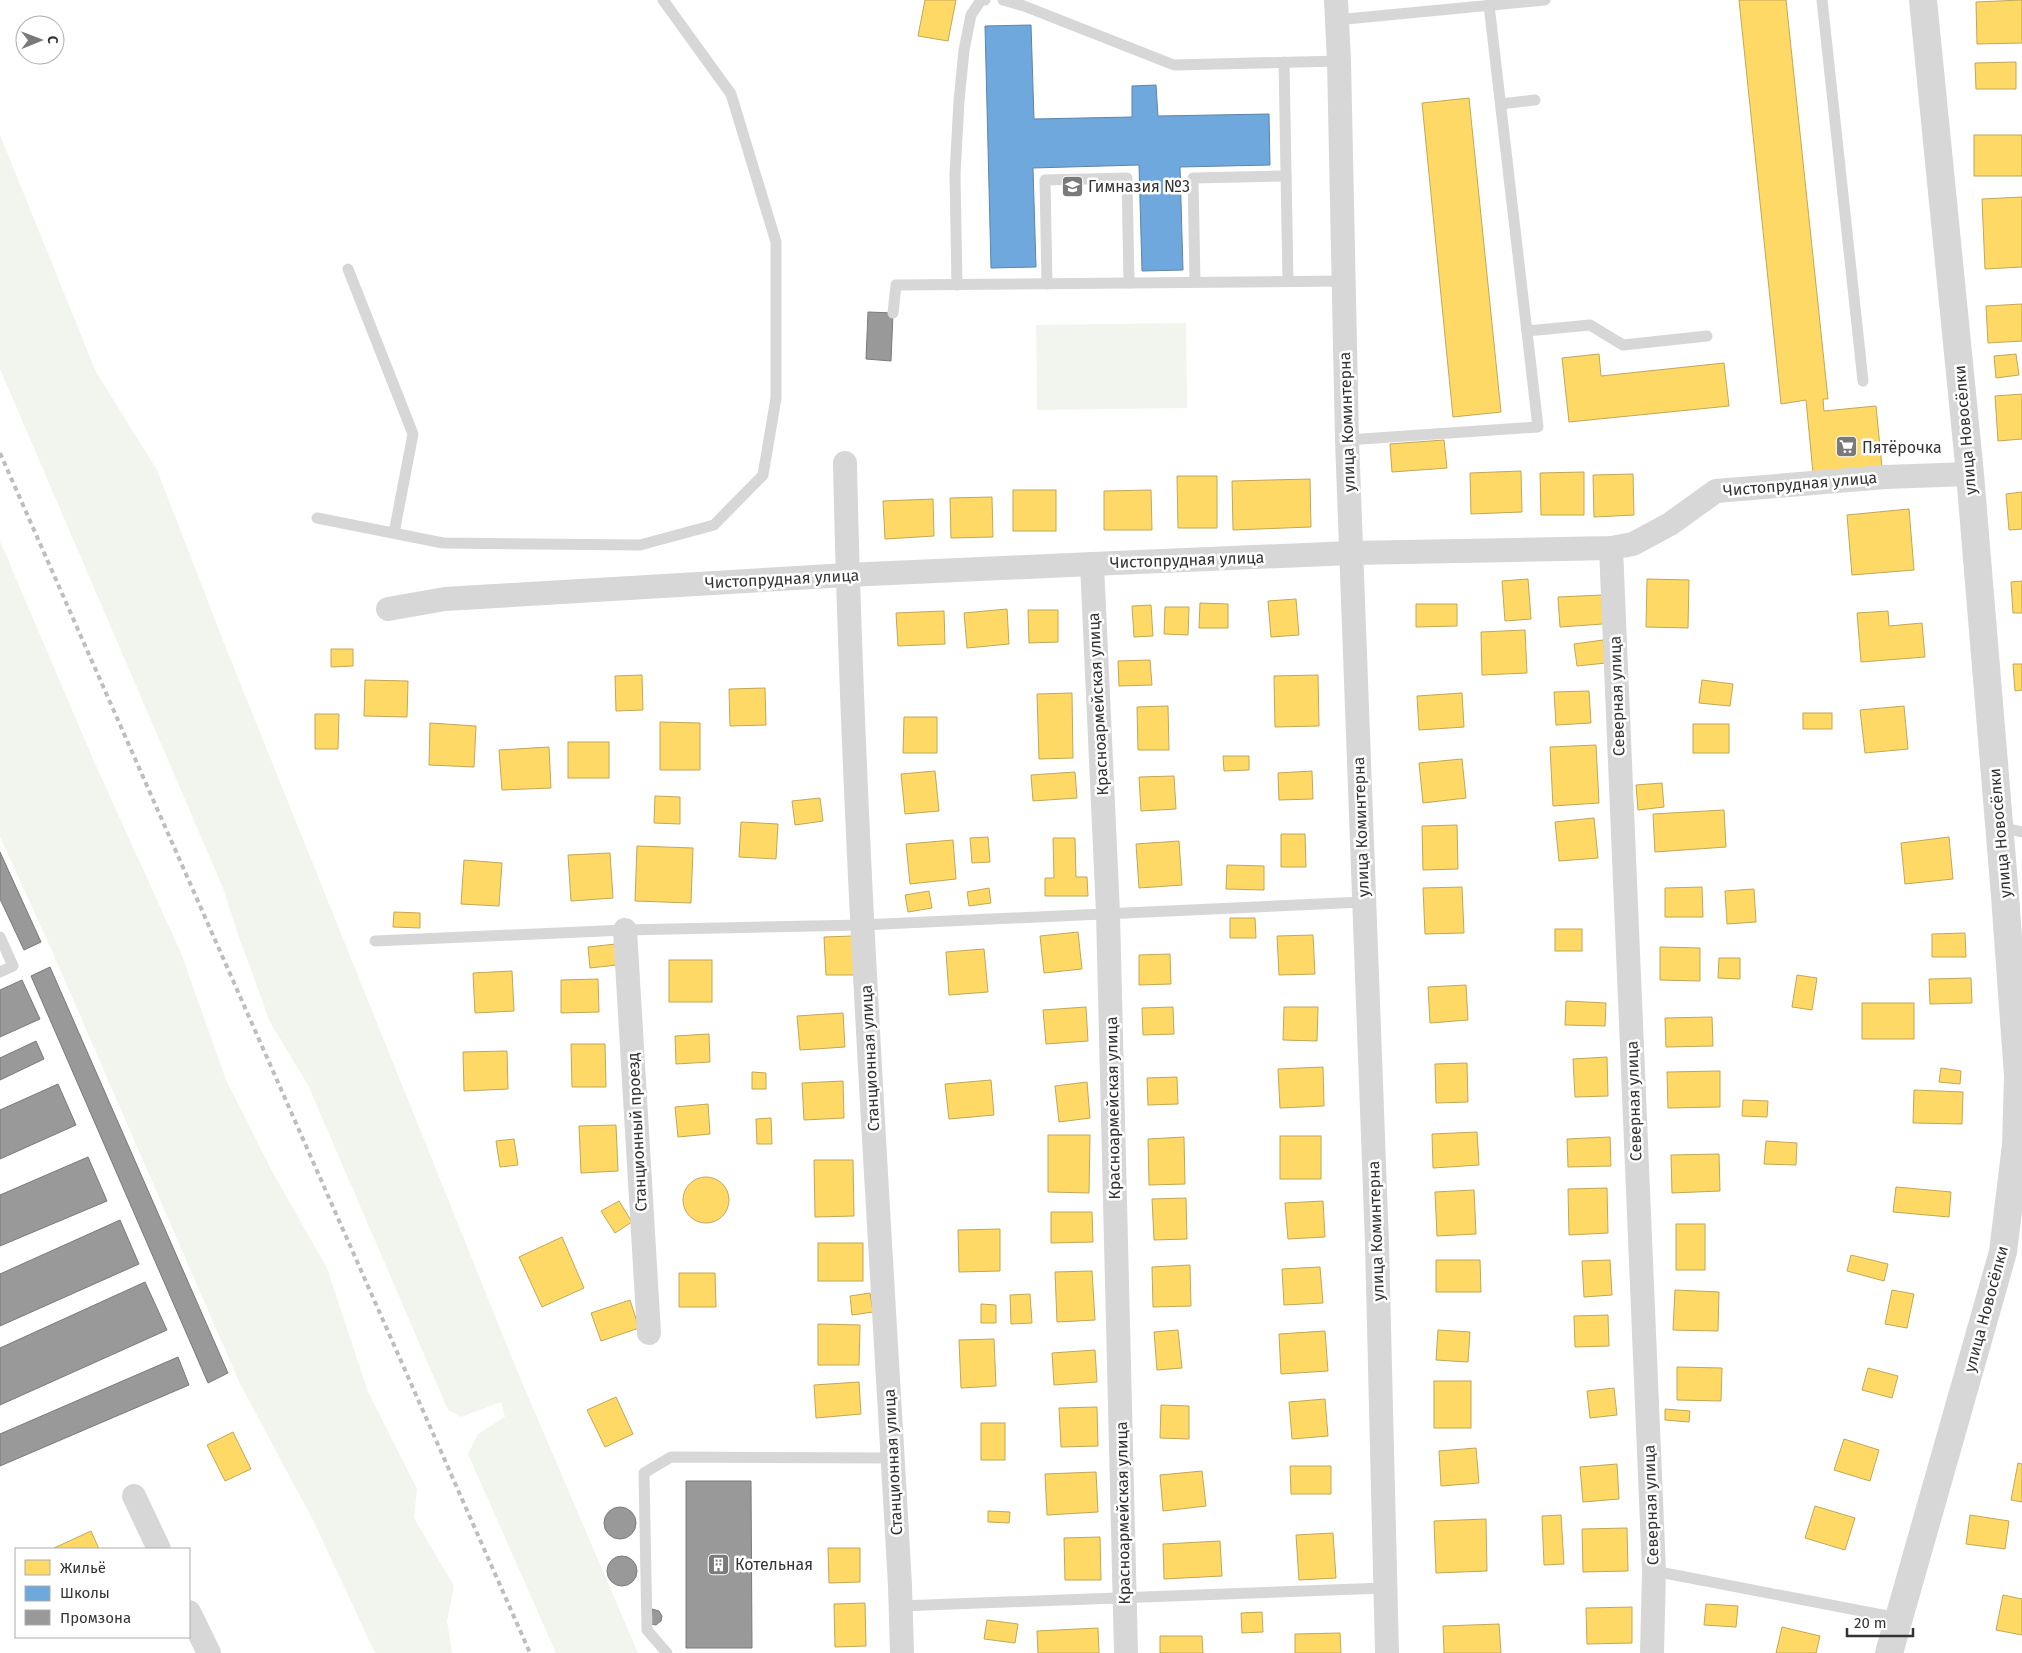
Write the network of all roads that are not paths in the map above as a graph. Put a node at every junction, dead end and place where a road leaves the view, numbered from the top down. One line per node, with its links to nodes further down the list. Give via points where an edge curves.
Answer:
1 (663, 0): 29 (lane, via 731,94 776,242 776,398 763,475 714,525 640,545 443,543)
2 (986, 0): 20 (lane, via 981,0 971,15 964,50 955,174)
3 (1003, 0): 10 (lane, via 1174,64)
4 (1545, 0): 7 (lane)
5 (1822, 0): 24 (lane)
6 (1923, 0): 27 (street, улица Новосёлки)
7 (1489, 6): 8 (lane); 12 (lane)
8 (1336, 10): 9 (street, улица Коминтерна)
9 (1339, 61): 10 (lane); 16 (street, улица Коминтерна)
10 (1284, 62): 13 (lane)
11 (1535, 100): 12 (lane)
12 (1501, 104): 22 (lane)
13 (1286, 176): 15 (lane); 17 (lane, via 1193,178)
14 (348, 269): 29 (lane, via 413,434)
15 (1288, 281): 16 (lane); 17 (lane)
16 (1343, 281): 25 (street, улица Коминтерна)
17 (1195, 282): 18 (lane)
18 (1129, 283): 19 (lane); 19 (lane, via 1127,178 1046,180)
19 (1047, 284): 20 (lane)
20 (957, 285): 21 (lane, via 896,285)
21 (893, 313)
22 (1527, 331): 23 (lane, via 1590,325 1623,345); 25 (lane, via 1538,427)
23 (1707, 336)
24 (1863, 381)
25 (1347, 440): 31 (street, улица Коминтерна)
26 (845, 463): 33 (street, Станционная улица)
27 (1970, 474): 30 (street, Чистопрудная улица, via 1894,476 1716,491 1670,524 1633,544); 35 (street, улица Новосёлки)
28 (317, 518): 29 (lane)
29 (394, 533)
30 (1611, 548): 31 (street, Чистопрудная улица); 47 (street, Северная улица)
31 (1351, 553): 32 (street, Чистопрудная улица); 36 (street, улица Коминтерна)
32 (1092, 564): 33 (street, Чистопрудная улица); 37 (street, Красноармейская улица)
33 (847, 575): 34 (street, Чистопрудная улица, via 445,599); 38 (street, Станционная улица)
34 (388, 609)
35 (2011, 830): 52 (street, улица Новосёлки, via 2018,1076 2016,1145 2003,1252)
36 (1363, 902): 37 (lane); 48 (street, улица Коминтерна, via 1377,1244)
37 (1108, 913): 38 (lane); 49 (street, Красноармейская улица)
38 (862, 925): 39 (lane); 44 (street, Станционная улица)
39 (625, 930): 41 (lane); 43 (street, Станционный проезд)
40 (0, 937): 42 (lane, via 13,966)
41 (375, 941)
42 (0, 972)
43 (649, 1333)
44 (892, 1458): 50 (street, Станционная улица); 54 (lane, via 671,1457 644,1473 646,1630)
45 (134, 1496): 46 (street)
46 (159, 1548)
47 (1654, 1571): 52 (lane); 58 (street, Северная улица)
48 (1384, 1588): 49 (lane); 57 (street, улица Коминтерна)
49 (1125, 1598): 50 (lane); 56 (street, Красноармейская улица)
50 (900, 1606): 55 (street, Станционная улица)
51 (190, 1614): 53 (street)
52 (1898, 1618): 59 (street, улица Новосёлки)
53 (208, 1653)
54 (667, 1653)
55 (902, 1653)
56 (1126, 1653)
57 (1387, 1653)
58 (1652, 1653)
59 (1889, 1653)

